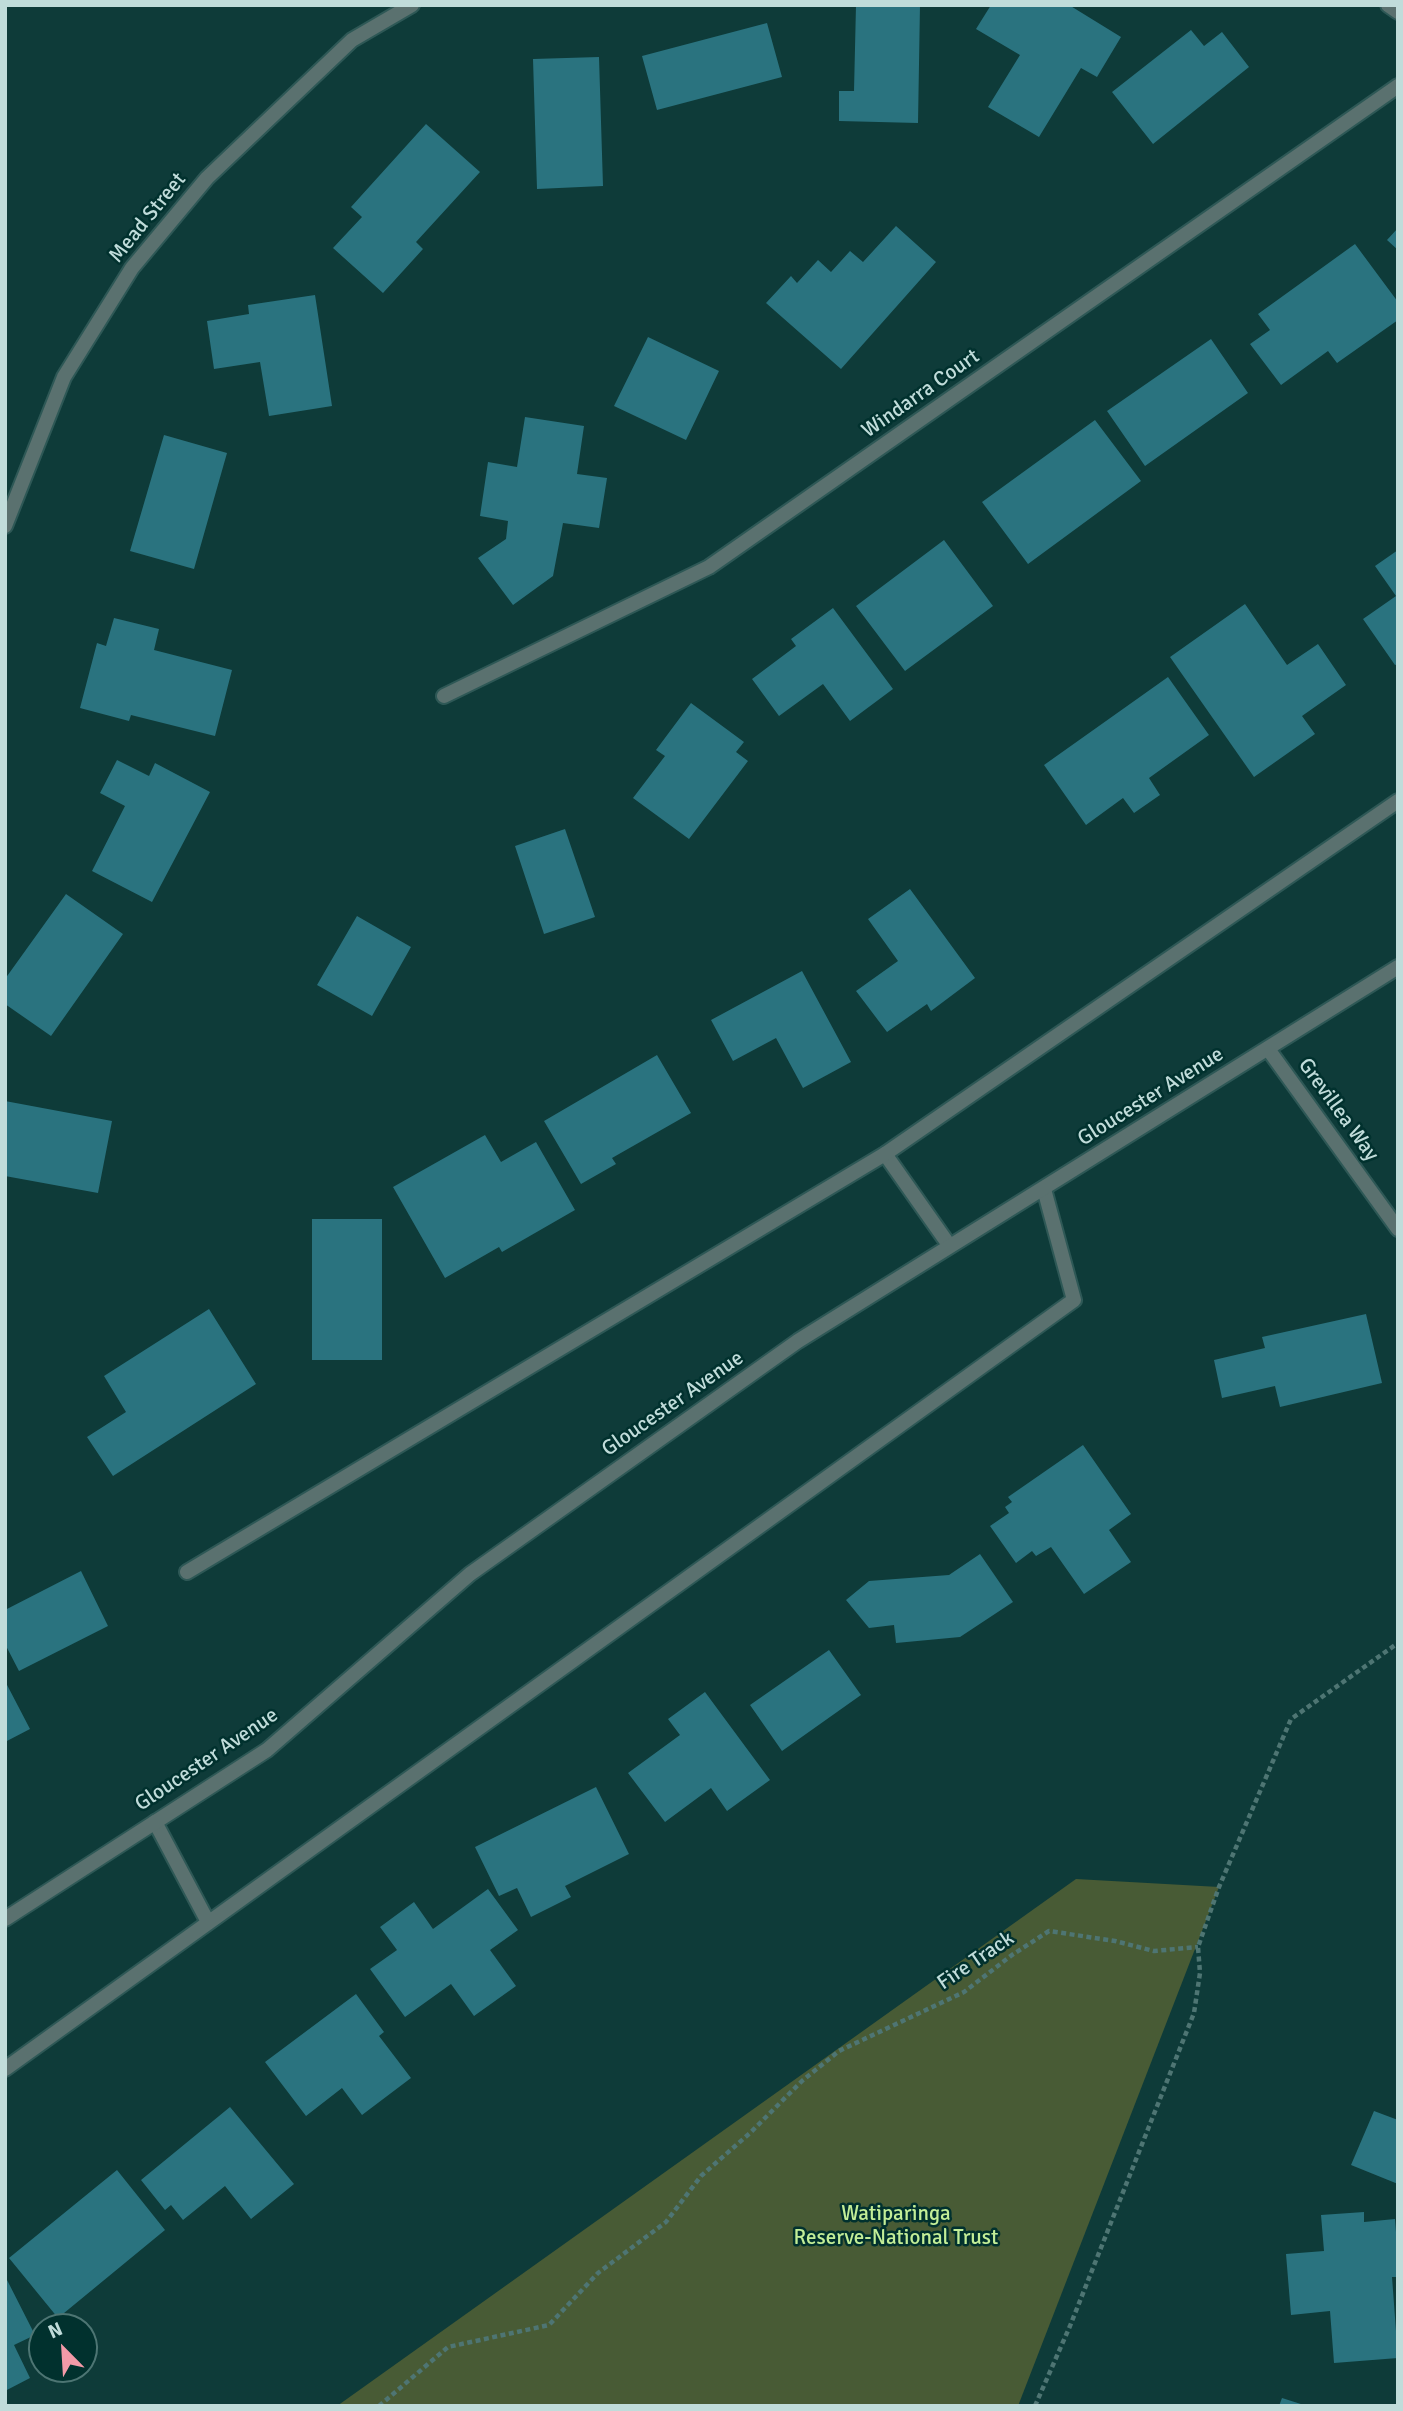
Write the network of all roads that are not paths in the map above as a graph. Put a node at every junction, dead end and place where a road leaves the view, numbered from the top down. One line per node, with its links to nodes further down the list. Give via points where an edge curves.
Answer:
1 (412, 5): 5 (street, Mead Street, via 352,40 207,178 132,268 64,377)
2 (1388, 5): 3 (street)
3 (1398, 12)
4 (1398, 86): 6 (street, Windarra Court, via 709,567)
5 (5, 526)
6 (444, 696)
7 (1398, 801): 10 (street)
8 (1398, 967): 9 (street, Gloucester Avenue)
9 (1268, 1049): 11 (street, Gloucester Avenue); 12 (street, Grevillea Way)
10 (885, 1154): 13 (street); 14 (street)
11 (1044, 1189): 13 (street, Gloucester Avenue); 17 (street, via 1074,1300)
12 (1398, 1229)
13 (949, 1245): 15 (street, Gloucester Avenue, via 798,1341 470,1574 267,1750)
14 (187, 1572)
15 (155, 1822): 16 (street, Gloucester Avenue); 17 (street)
16 (5, 1919)
17 (208, 1922): 18 (street)
18 (5, 2069)

